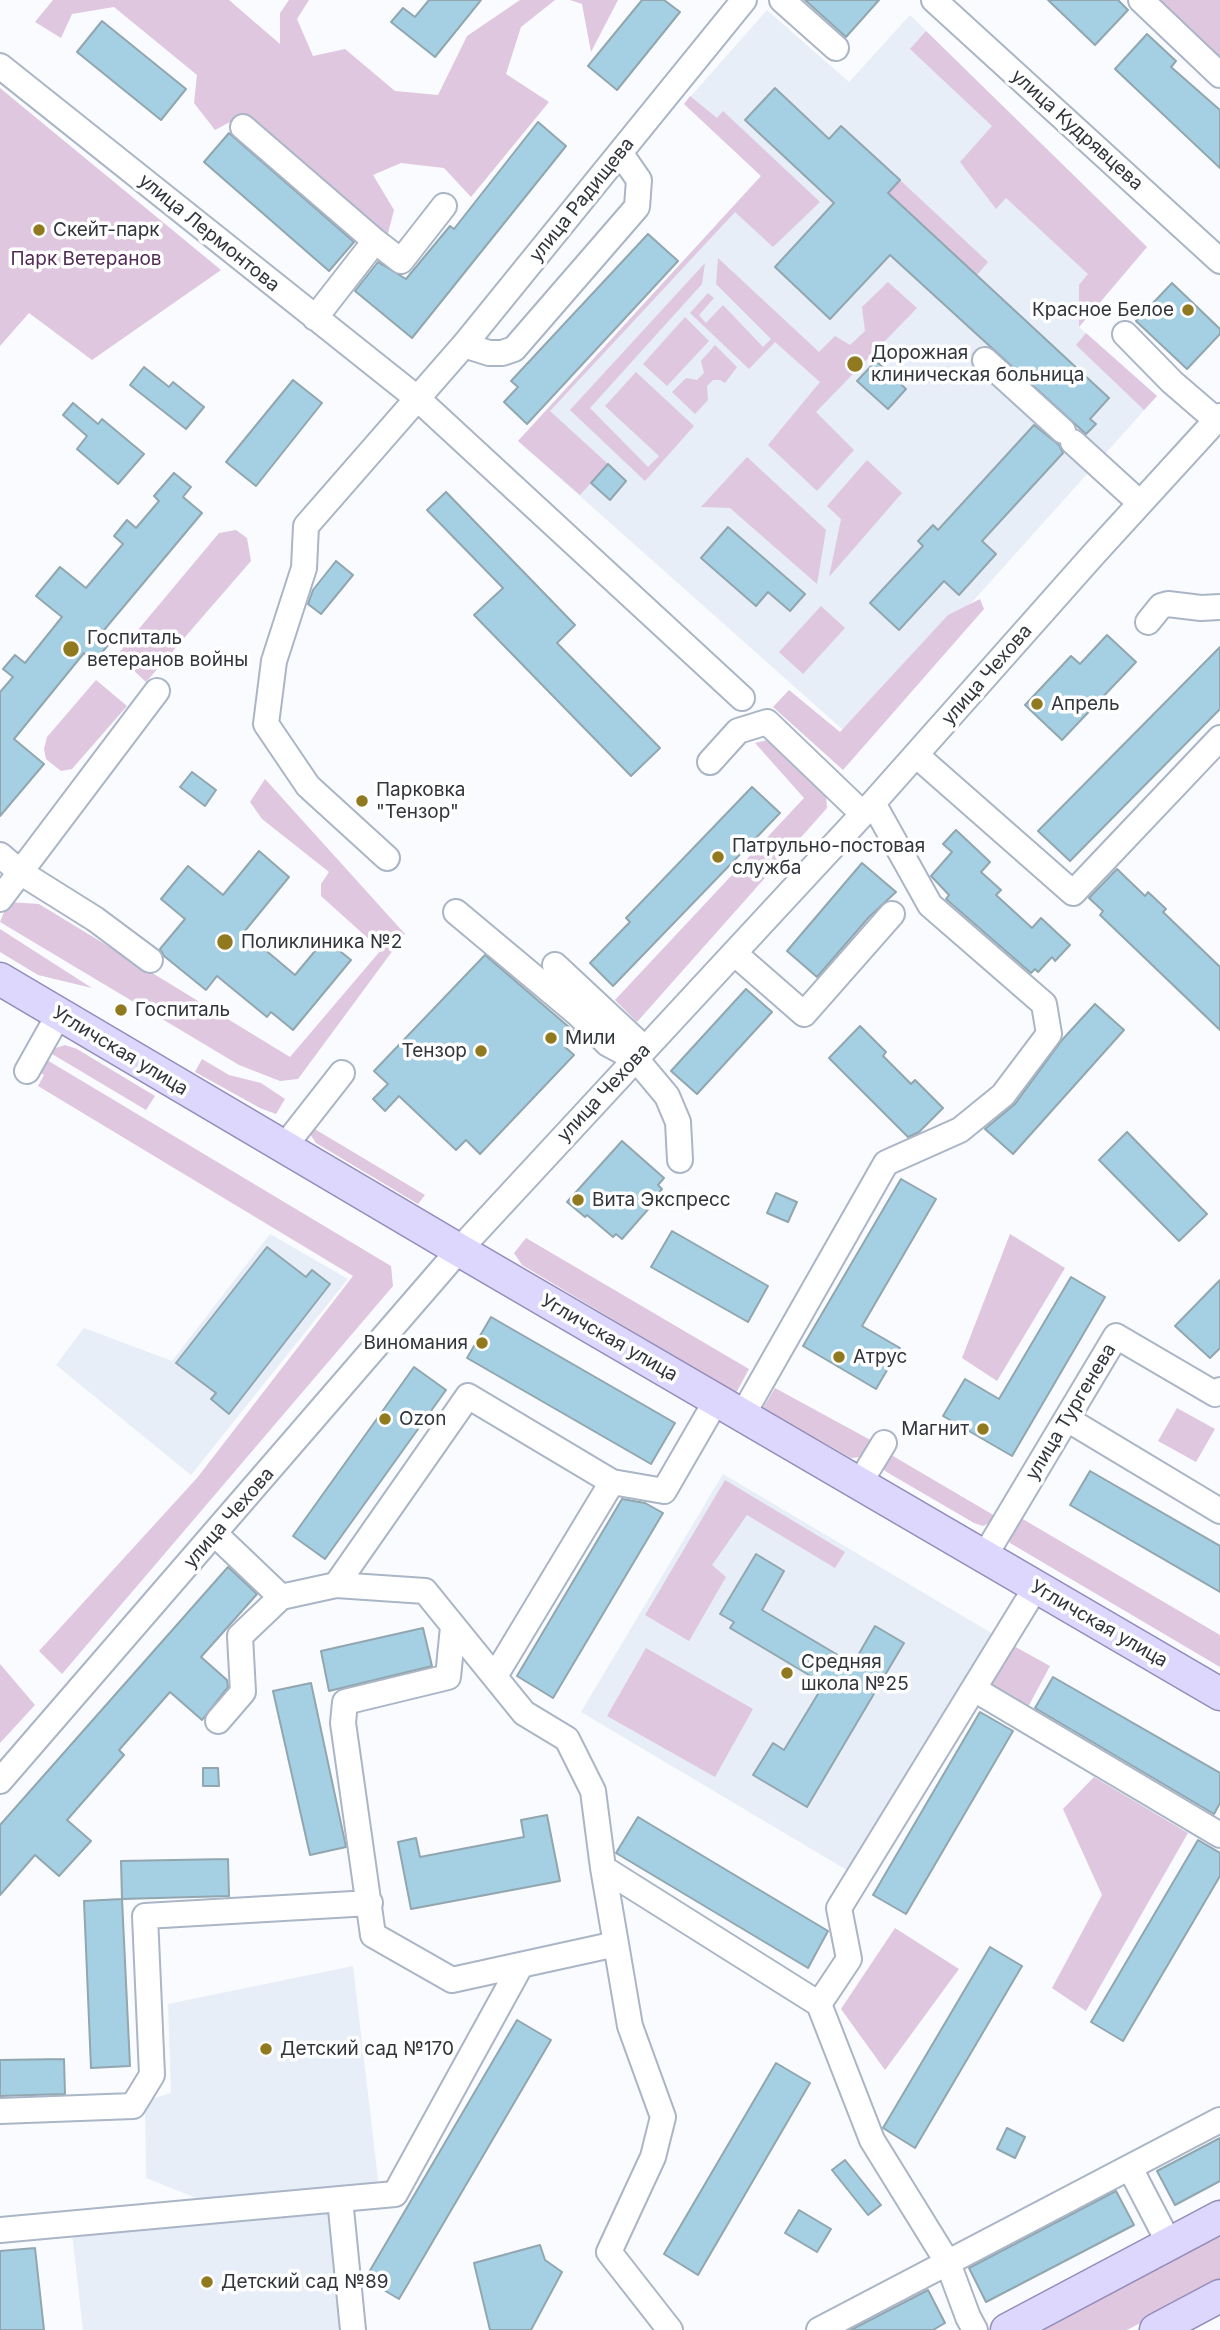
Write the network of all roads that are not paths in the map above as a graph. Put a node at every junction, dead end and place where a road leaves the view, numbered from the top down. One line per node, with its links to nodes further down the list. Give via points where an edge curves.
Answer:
1 (744, 0): 9 (street, улица Радищева)
2 (782, 0): 5 (street)
3 (934, 0): 12 (street, улица Кудрявцева)
4 (1141, 0): 7 (street)
5 (836, 48)
6 (0, 66): 13 (street, улица Лермонтова)
7 (1220, 75)
8 (243, 127): 11 (street)
9 (621, 153): 15 (street, улица Радищева); 15 (street, via 639,180 637,207 514,349 489,353)
10 (444, 206): 11 (street, via 401,261)
11 (375, 241): 13 (street)
12 (1217, 254)
13 (315, 318): 17 (street, улица Лермонтова)
14 (1125, 334): 18 (street, via 1172,382)
15 (464, 345): 17 (street, улица Радищева)
16 (985, 360): 19 (street)
17 (418, 399): 23 (street, улица Лермонтова); 29 (street, улица Радищева, via 306,526 304,568 274,662 266,724 308,786)
18 (1218, 418): 19 (street, улица Чехова)
19 (1140, 503): 25 (street, улица Чехова)
20 (1220, 607): 21 (street, via 1168,604)
21 (1148, 622)
22 (157, 691): 30 (street)
23 (742, 698)
24 (1220, 738): 25 (street, via 1073,893)
25 (916, 755): 27 (street, улица Чехова)
26 (710, 762): 27 (street, via 738,731 767,722)
27 (868, 808): 34 (street, улица Чехова); 46 (street, via 930,905 1044,1004 1049,1034 1003,1095 960,1130 886,1163)
28 (0, 855): 30 (street)
29 (387, 858)
30 (20, 872): 31 (street); 35 (street, via 70,901)
31 (0, 899)
32 (456, 912): 39 (street, via 608,1044)
33 (892, 914): 34 (street, via 804,1014)
34 (734, 953): 39 (street, улица Чехова)
35 (150, 960)
36 (555, 965): 39 (street)
37 (0, 979): 38 (main road, Угличская улица)
38 (59, 1014): 40 (street); 42 (main road, Угличская улица)
39 (640, 1054): 43 (street, via 678,1122); 44 (street, улица Чехова)
40 (27, 1071)
41 (342, 1073): 42 (street)
42 (284, 1147): 44 (main road, Угличская улица)
43 (680, 1160)
44 (459, 1250): 46 (main road, Угличская улица); 52 (street, улица Чехова)
45 (1220, 1390): 47 (street, улица Тургенева, via 1215,1394 1116,1336)
46 (729, 1408): 49 (street, via 664,1490); 50 (main road, Угличская улица)
47 (1067, 1419): 51 (street); 53 (street, улица Тургенева)
48 (884, 1443): 50 (street)
49 (612, 1482): 54 (street, via 468,1396); 58 (street)
50 (859, 1484): 53 (main road, Угличская улица)
51 (1220, 1511)
52 (215, 1534): 56 (street); 62 (street, улица Чехова)
53 (984, 1557): 55 (main road, Угличская улица)
54 (336, 1585): 56 (street); 57 (street, via 425,1591)
55 (1036, 1587): 59 (street); 60 (main road, Угличская улица)
56 (281, 1597): 61 (street, via 240,1636 243,1692)
57 (453, 1627): 58 (street); 65 (street, via 448,1677 345,1702 343,1723)
58 (495, 1676): 64 (street, via 524,1713 567,1739 593,1791)
59 (974, 1689): 63 (street); 68 (street, via 839,1909 849,1959)
60 (1220, 1694)
61 (218, 1721)
62 (0, 1781)
63 (1220, 1835)
64 (603, 1868): 66 (street); 68 (street)
65 (370, 1903): 67 (street, via 373,1935 452,1980); 69 (street, via 145,1916 152,2075 133,2106)
66 (616, 1944): 67 (street); 79 (street, via 630,2026 663,2117 653,2157 609,2252)
67 (521, 1965): 72 (street, via 395,2194)
68 (819, 2004): 76 (street, via 872,2140)
69 (0, 2111)
70 (1220, 2120): 71 (street)
71 (1130, 2168): 75 (street); 76 (street)
72 (340, 2199): 74 (street); 78 (street)
73 (1220, 2217): 75 (main road)
74 (0, 2230)
75 (1169, 2243): 82 (main road)
76 (948, 2263): 80 (street); 81 (street)
77 (1220, 2296): 83 (main road)
78 (353, 2330)
79 (670, 2330)
80 (819, 2330)
81 (975, 2330)
82 (1007, 2330)
83 (1156, 2330)

